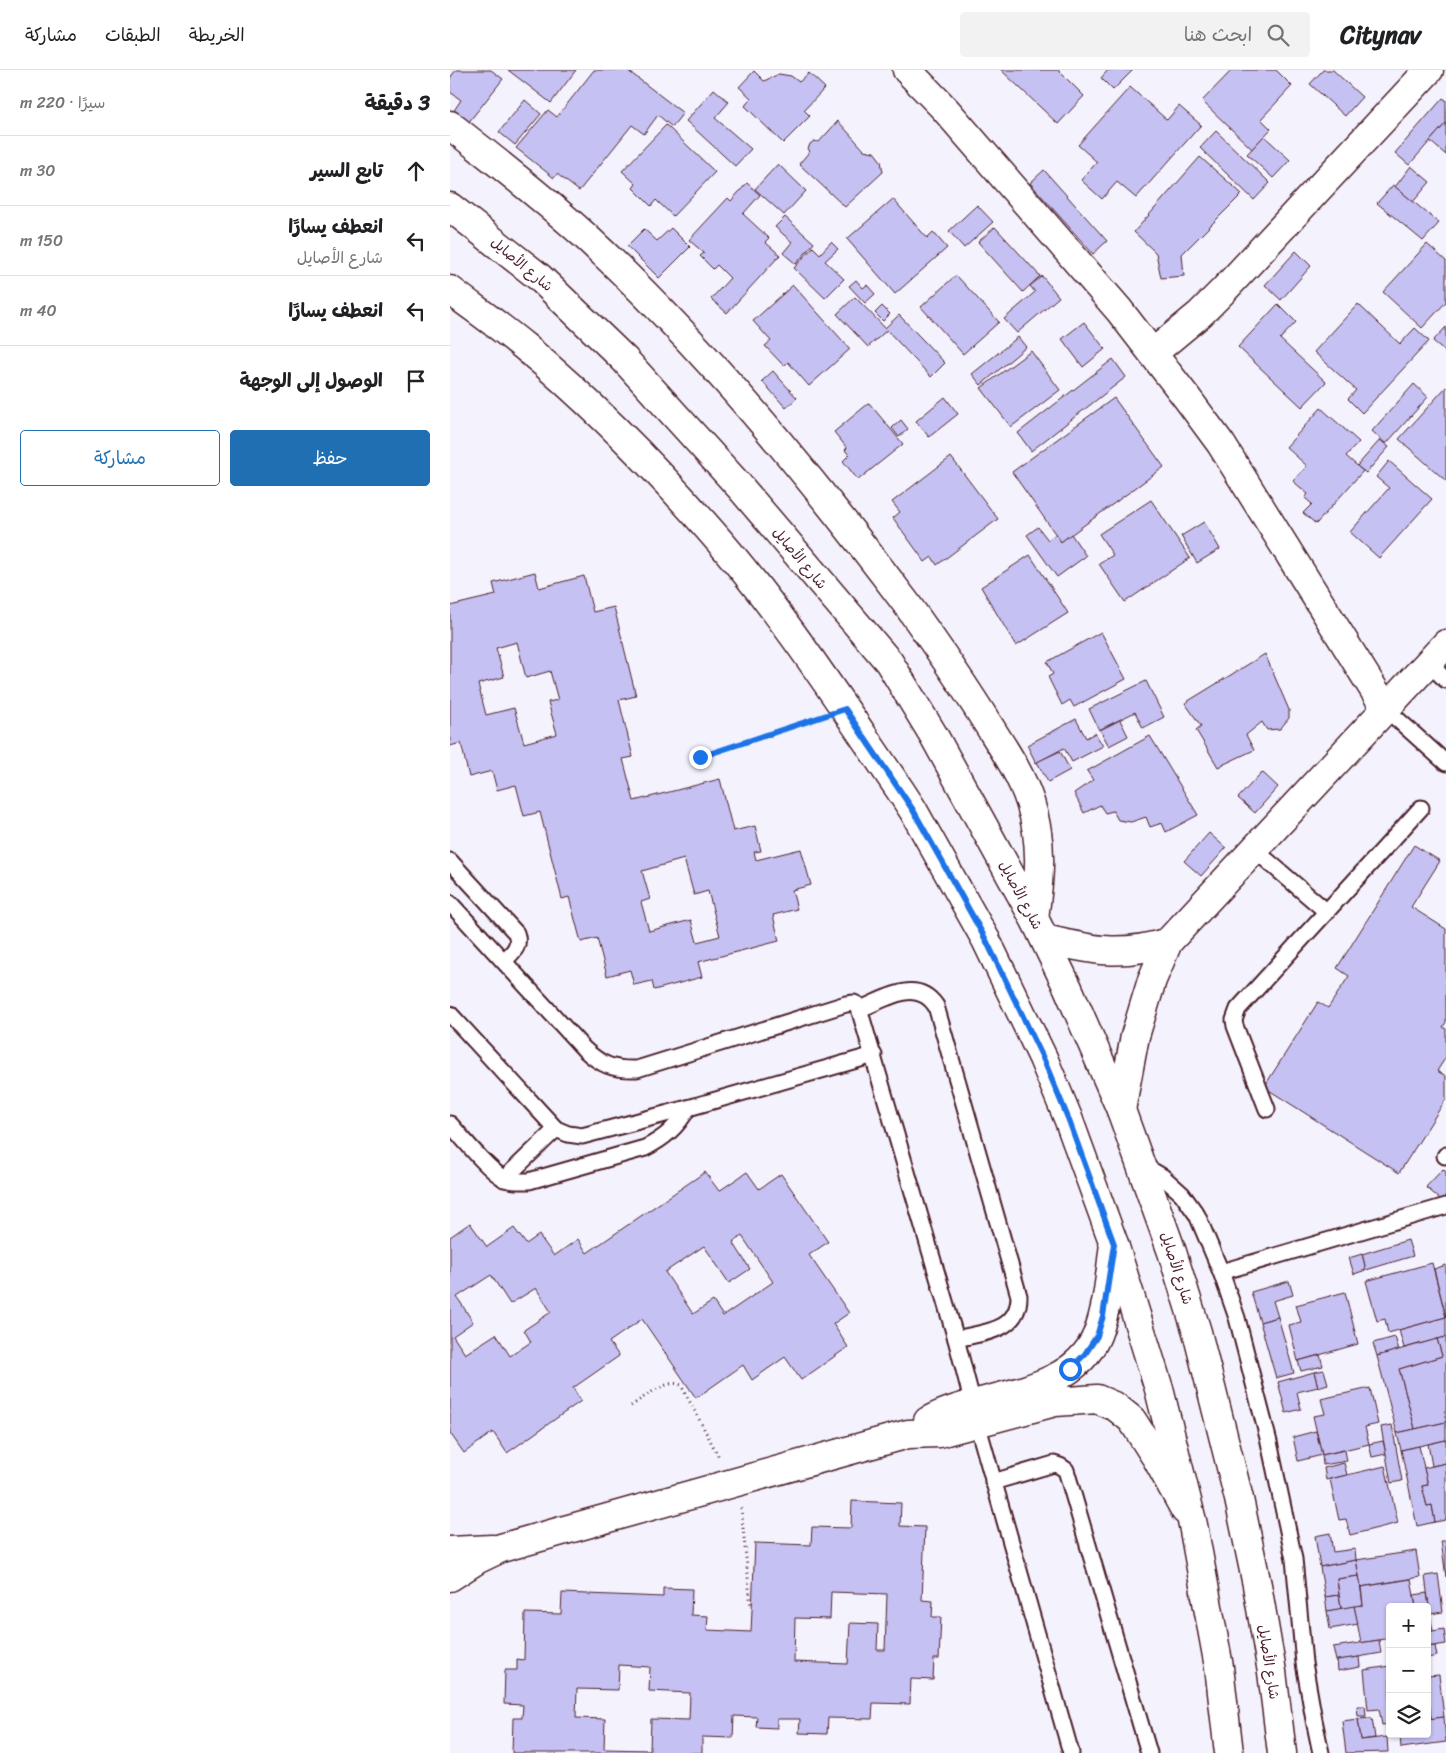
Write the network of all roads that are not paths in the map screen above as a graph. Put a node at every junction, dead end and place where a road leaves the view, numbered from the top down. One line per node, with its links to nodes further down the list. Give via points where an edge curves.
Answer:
1 (1429, 70): 6 (street, via 1222,292)
2 (914, 72): 6 (street)
3 (450, 125): 15 (street, via 584,235 694,344 793,457 922,625 1017,770 1039,839)
4 (450, 207): 15 (street, شارع الأصايل, via 539,277 624,359 740,487 889,662 934,736)
5 (450, 290): 29 (street, via 525,347 647,462 709,529 773,607 845,709 913,810 994,957 1068,1118)
6 (1152, 352): 8 (street, via 1220,444)
7 (1440, 662): 8 (street)
8 (1386, 709): 9 (lane); 11 (street)
9 (1446, 763)
10 (1422, 808): 14 (lane)
11 (1255, 850): 14 (lane); 16 (street)
12 (450, 861): 17 (lane, via 516,933 516,950)
13 (450, 903): 17 (lane)
14 (1327, 912): 22 (lane, via 1235,1014 1235,1026)
15 (1040, 928): 16 (street, via 1102,951 1147,949); 23 (street, شارع الأصايل)
16 (1168, 942): 23 (street, via 1152,980 1135,1036)
17 (504, 961): 18 (lane, via 595,1059 622,1070 651,1065 846,1004 854,1003)
18 (860, 1009): 20 (lane); 31 (lane, via 915,990 931,998 939,1015 1019,1296 1016,1315 1009,1323)
19 (450, 1014): 25 (lane)
20 (874, 1055): 21 (lane); 31 (lane)
21 (688, 1108): 25 (lane, via 582,1136); 27 (lane, via 670,1132 645,1148 529,1181)
22 (1267, 1109)
23 (1121, 1110): 26 (street, شارع الأصايل)
24 (450, 1124): 27 (lane)
25 (556, 1129): 27 (lane)
26 (1141, 1164): 30 (lane, via 1182,1194 1196,1215); 41 (street, شارع الأصايل, via 1197,1332 1239,1499 1272,1672)
27 (504, 1179)
28 (1446, 1206): 30 (lane)
29 (1114, 1244): 32 (street, via 1103,1316 1097,1336 1085,1354 1052,1380); 34 (street, via 1159,1389)
30 (1220, 1272): 42 (lane, via 1237,1318 1254,1381 1294,1559 1304,1663)
31 (956, 1339): 32 (lane)
32 (975, 1414): 33 (lane); 34 (street, via 1097,1399 1116,1407 1136,1426); 35 (street, via 939,1433 908,1434)
33 (993, 1482): 38 (lane); 39 (lane, via 1054,1464 1066,1470)
34 (1193, 1525): 40 (street, via 1219,1667)
35 (501, 1548): 36 (street); 37 (street)
36 (450, 1551)
37 (450, 1577)
38 (1071, 1753)
39 (1149, 1753)
40 (1228, 1753)
41 (1282, 1753)
42 (1321, 1753)

